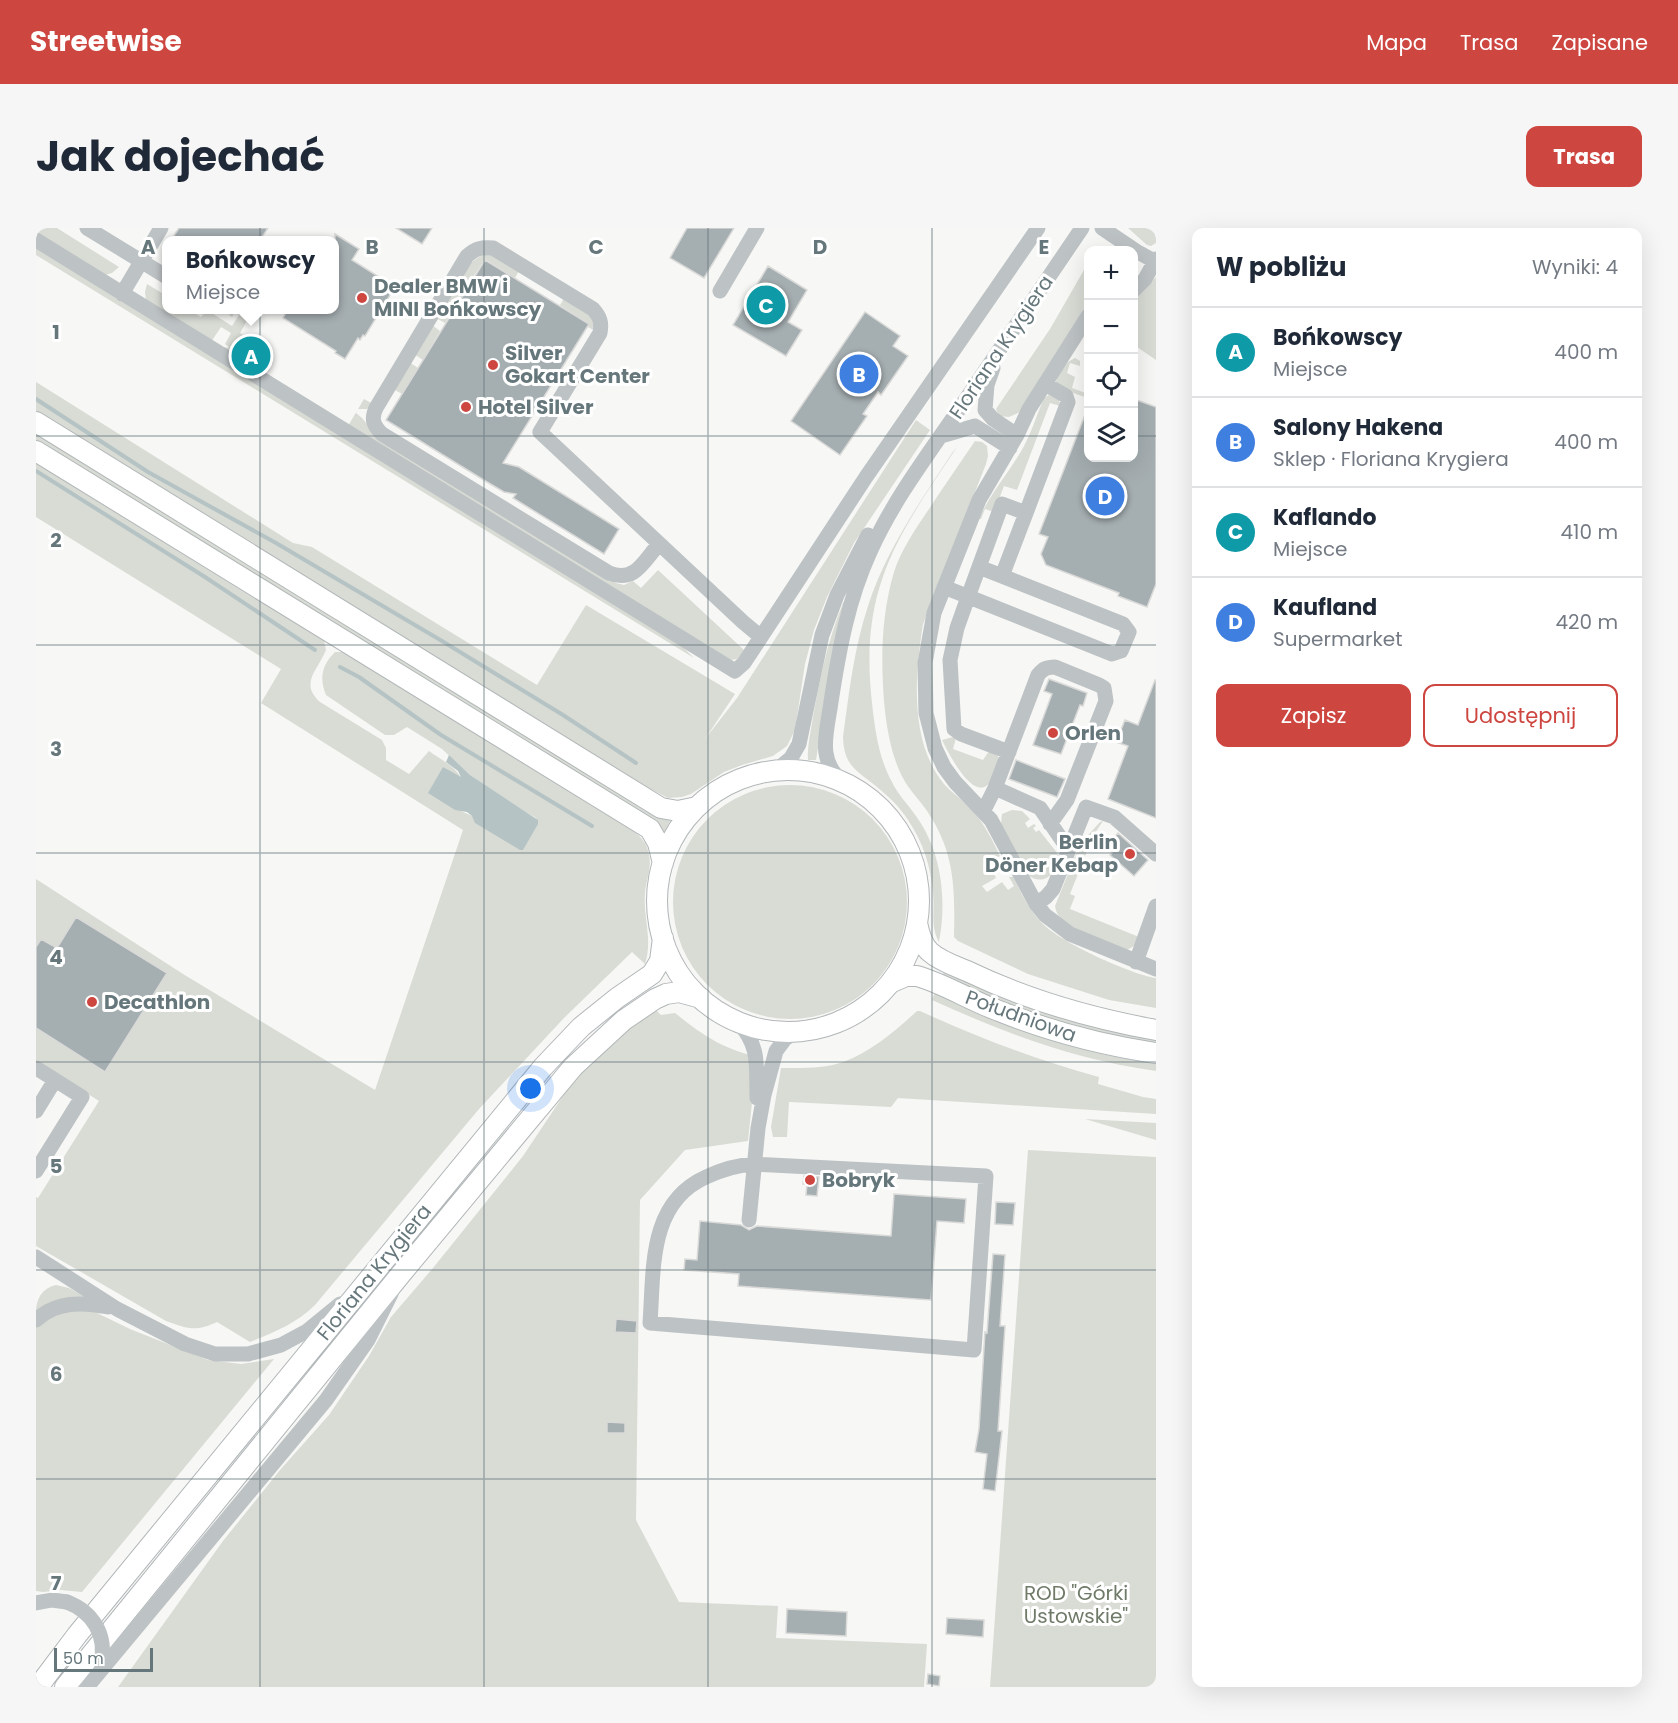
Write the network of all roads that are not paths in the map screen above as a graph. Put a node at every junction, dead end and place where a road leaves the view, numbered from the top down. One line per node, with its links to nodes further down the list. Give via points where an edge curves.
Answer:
1 (87, 228): 9 (street)
2 (161, 228): 9 (street)
3 (757, 228): 12 (street)
4 (1038, 228): 27 (street)
5 (1082, 228): 15 (street, Floriana Krygiera)
6 (1102, 228): 8 (street)
7 (36, 240): 13 (street)
8 (1156, 260): 11 (street)
9 (142, 261): 10 (street); 13 (street)
10 (162, 273)
11 (1138, 286)
12 (720, 291)
13 (122, 294): 27 (street, via 726,667 735,671)
14 (1084, 324): 16 (street)
15 (997, 354): 18 (street, Floriana Krygiera); 19 (street, via 987,385 985,410)
16 (1045, 384): 19 (street); 21 (street, via 1066,396 1068,402)
17 (36, 422): 32 (main road, via 661,808 678,811)
18 (941, 436): 19 (street, via 975,426); 29 (street, Floriana Krygiera, via 908,473 868,535 837,595 817,651 799,744 791,758); 30 (street, Floriana Krygiera, via 871,550 846,621 825,751 830,769)
19 (1013, 442): 25 (street, via 979,500)
20 (36, 451): 37 (main road, via 650,829)
21 (1026, 513): 23 (street, via 1002,504); 24 (street)
22 (658, 544): 22 (street, via 540,432 600,333 599,316 493,248 475,249 467,256 376,408 372,417 375,427 609,573 625,577 633,574); 27 (street)
23 (979, 567): 24 (street); 26 (street)
24 (1002, 576): 26 (street, via 1123,624 1129,632 1121,651 1112,654)
25 (944, 588): 26 (street); 33 (street, via 928,636 926,712 944,767)
26 (968, 597): 28 (street, via 950,660 954,729)
27 (761, 637)
28 (1009, 752): 31 (street); 34 (street, via 1043,669 1055,667 1104,688 1106,701 1072,789)
29 (775, 771): 30 (main road, via 808,772); 32 (main road, via 733,783)
30 (843, 782): 40 (main road, via 876,804 903,838 917,879)
31 (995, 788): 33 (street); 34 (street, via 1040,808)
32 (697, 807): 37 (main road, via 677,833)
33 (984, 810): 38 (street)
34 (1050, 824): 35 (street, via 1064,843)
35 (1072, 845): 36 (street, via 1086,807 1114,817); 38 (street, via 1053,889)
36 (1156, 854)
37 (663, 863): 41 (main road, via 658,906)
38 (1036, 903): 42 (street, via 1070,934)
39 (1156, 906): 42 (street)
40 (917, 923): 44 (main road, via 907,955); 47 (main road, Południowa, via 929,952 981,978 1056,1007)
41 (663, 938): 45 (main road, via 676,968); 61 (main road, Floriana Krygiera, via 660,961 652,974 581,1027 556,1052)
42 (1136, 962): 43 (street)
43 (1156, 969)
44 (890, 982): 48 (main road, via 848,1017 818,1029); 49 (main road, Południowa, via 917,976 996,1011 1060,1033)
45 (701, 998): 46 (main road); 60 (main road, Floriana Krygiera, via 679,992 661,996 624,1020 591,1049)
46 (737, 1021): 48 (main road, via 763,1029); 55 (street, via 749,1036 757,1058)
47 (1156, 1030)
48 (796, 1032): 55 (street, via 776,1051)
49 (1156, 1053)
50 (36, 1068): 51 (street)
51 (55, 1080): 52 (street); 54 (street)
52 (82, 1097): 53 (street); 57 (street)
53 (96, 1106)
54 (36, 1111)
55 (758, 1128): 56 (street)
56 (754, 1164): 56 (street, via 986,1176 974,1350 650,1323 655,1250 674,1200 702,1178 738,1165); 58 (street)
57 (36, 1171)
58 (749, 1220)
59 (36, 1257): 62 (street)
60 (401, 1274): 65 (street, Floriana Krygiera, via 369,1340 326,1400); 67 (main road, Floriana Krygiera)
61 (363, 1285): 62 (street, via 298,1337 248,1354 215,1354 194,1348); 66 (main road, Floriana Krygiera)
62 (117, 1309): 63 (street, via 92,1304 66,1305 49,1310)
63 (36, 1320)
64 (39, 1601): 65 (street, Floriana Krygiera, bridge, via 67,1602 87,1613 95,1623 103,1655)
65 (91, 1684)
66 (38, 1687)
67 (65, 1687)

